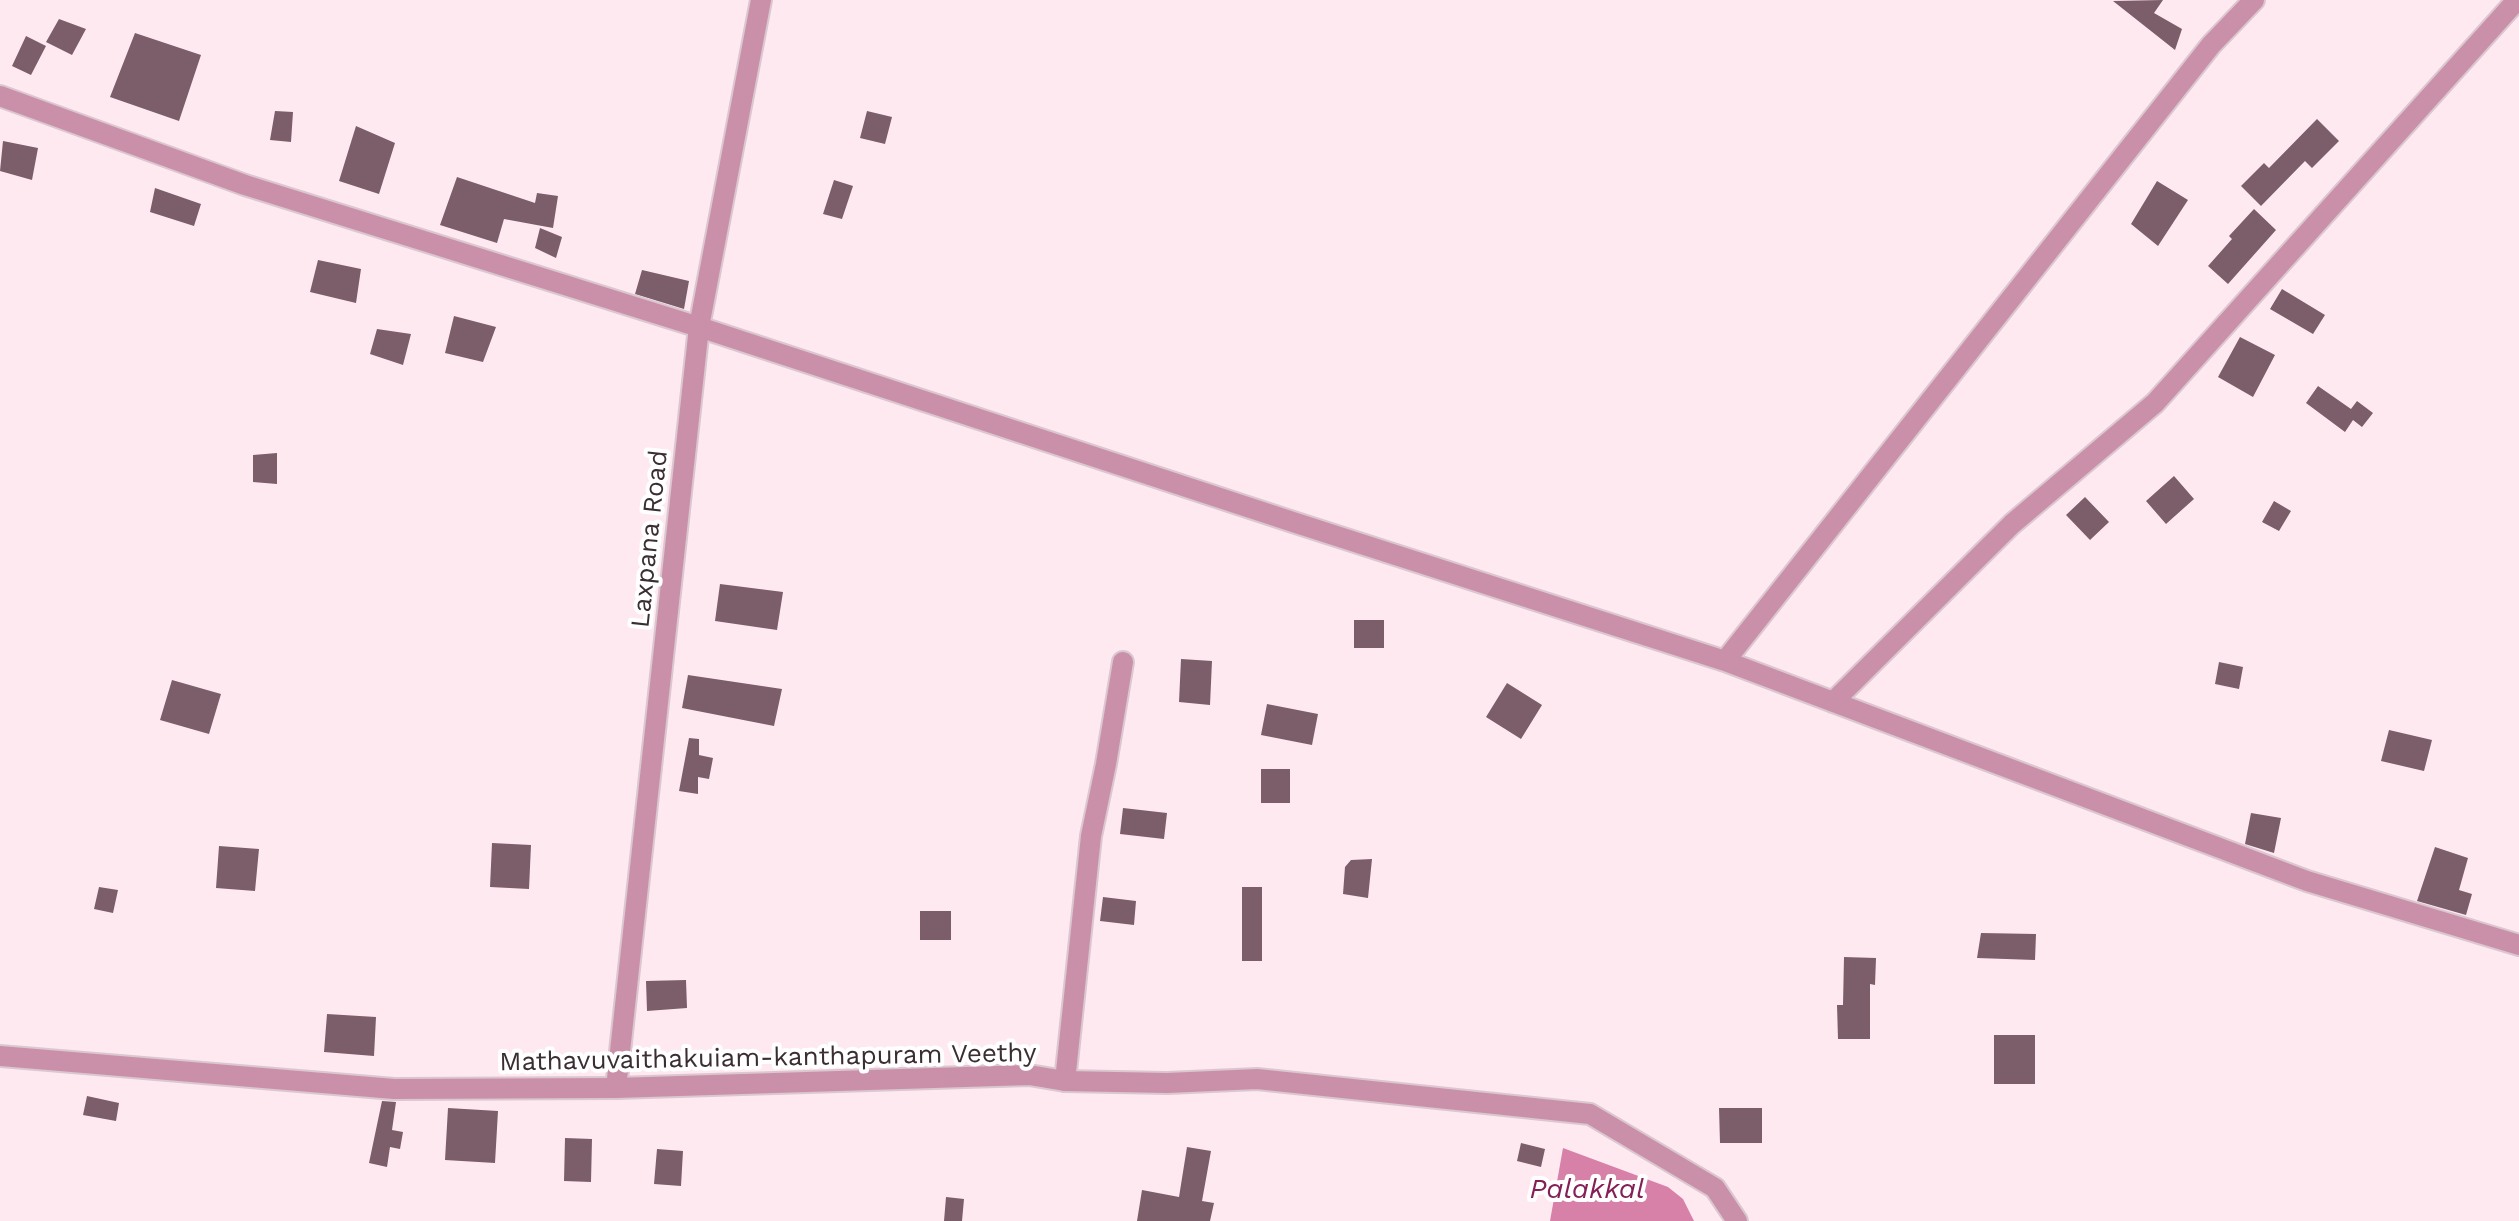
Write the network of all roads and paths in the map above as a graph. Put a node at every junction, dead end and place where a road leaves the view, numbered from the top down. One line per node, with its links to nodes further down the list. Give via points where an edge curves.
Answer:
1 (761, 0): 5 (street, Laxpana Road)
2 (2254, 0): 6 (street, via 2211,45)
3 (2517, 0): 8 (street, via 2155,403 2012,524)
4 (0, 96): 5 (street, via 245,185)
5 (699, 327): 6 (street); 12 (street, Laxpana Road)
6 (1725, 661): 8 (street)
7 (1123, 662): 11 (street, via 1091,836)
8 (1833, 702): 9 (street, via 2307,881)
9 (2519, 945)
10 (0, 1056): 12 (street, Mathavuvaithakuiam-kanthapuram Veethy, via 394,1089)
11 (1065, 1081): 12 (street, Mathavuvaithakuiam-kanthapuram Veethy, via 1029,1075); 13 (street, Mathavuvaithakuiam-kanthapuram Veethy, via 1257,1079 1590,1114 1715,1188)
12 (616, 1088)
13 (1737, 1221)

